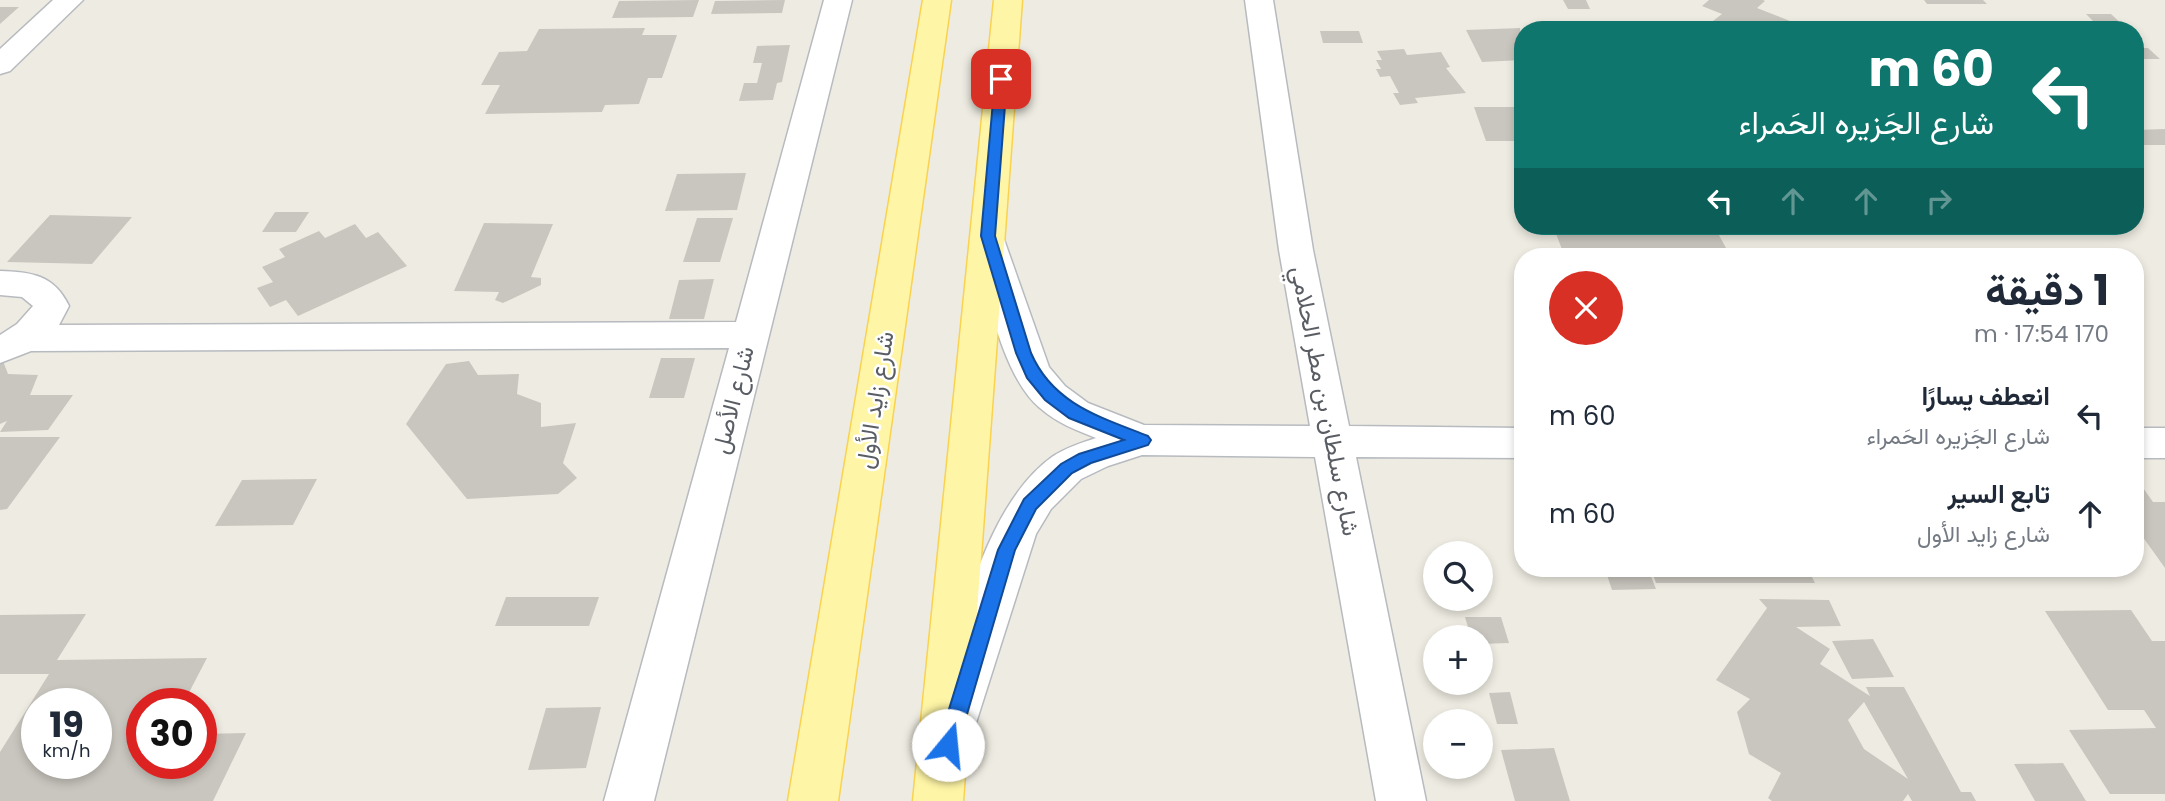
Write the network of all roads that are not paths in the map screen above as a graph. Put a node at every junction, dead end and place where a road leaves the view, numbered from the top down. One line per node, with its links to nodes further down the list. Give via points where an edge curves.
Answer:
1 (69, 0): 6 (street)
2 (838, 0): 9 (street, شارع الأصل)
3 (937, 0): 18 (main road, شارع زايد الأول)
4 (1008, 0): 7 (main road)
5 (1259, 0): 12 (street, شارع سلطان بن مطر الحلامي, via 1296,250)
6 (0, 65)
7 (988, 236): 11 (street, via 1033,374 1051,396 1074,413); 16 (main road)
8 (0, 284): 10 (street, via 31,287 48,297 51,306 47,316)
9 (750, 335): 10 (street); 17 (street, شارع الأصل)
10 (12, 344)
11 (1143, 440): 12 (street); 16 (street, via 1066,468 1030,504 1007,550)
12 (1333, 443): 13 (street); 19 (street, شارع سلطان بن مطر الحلامي)
13 (1514, 443)
14 (2144, 443): 15 (street)
15 (2165, 443)
16 (939, 785)
17 (629, 801)
18 (813, 801)
19 (1401, 801)

